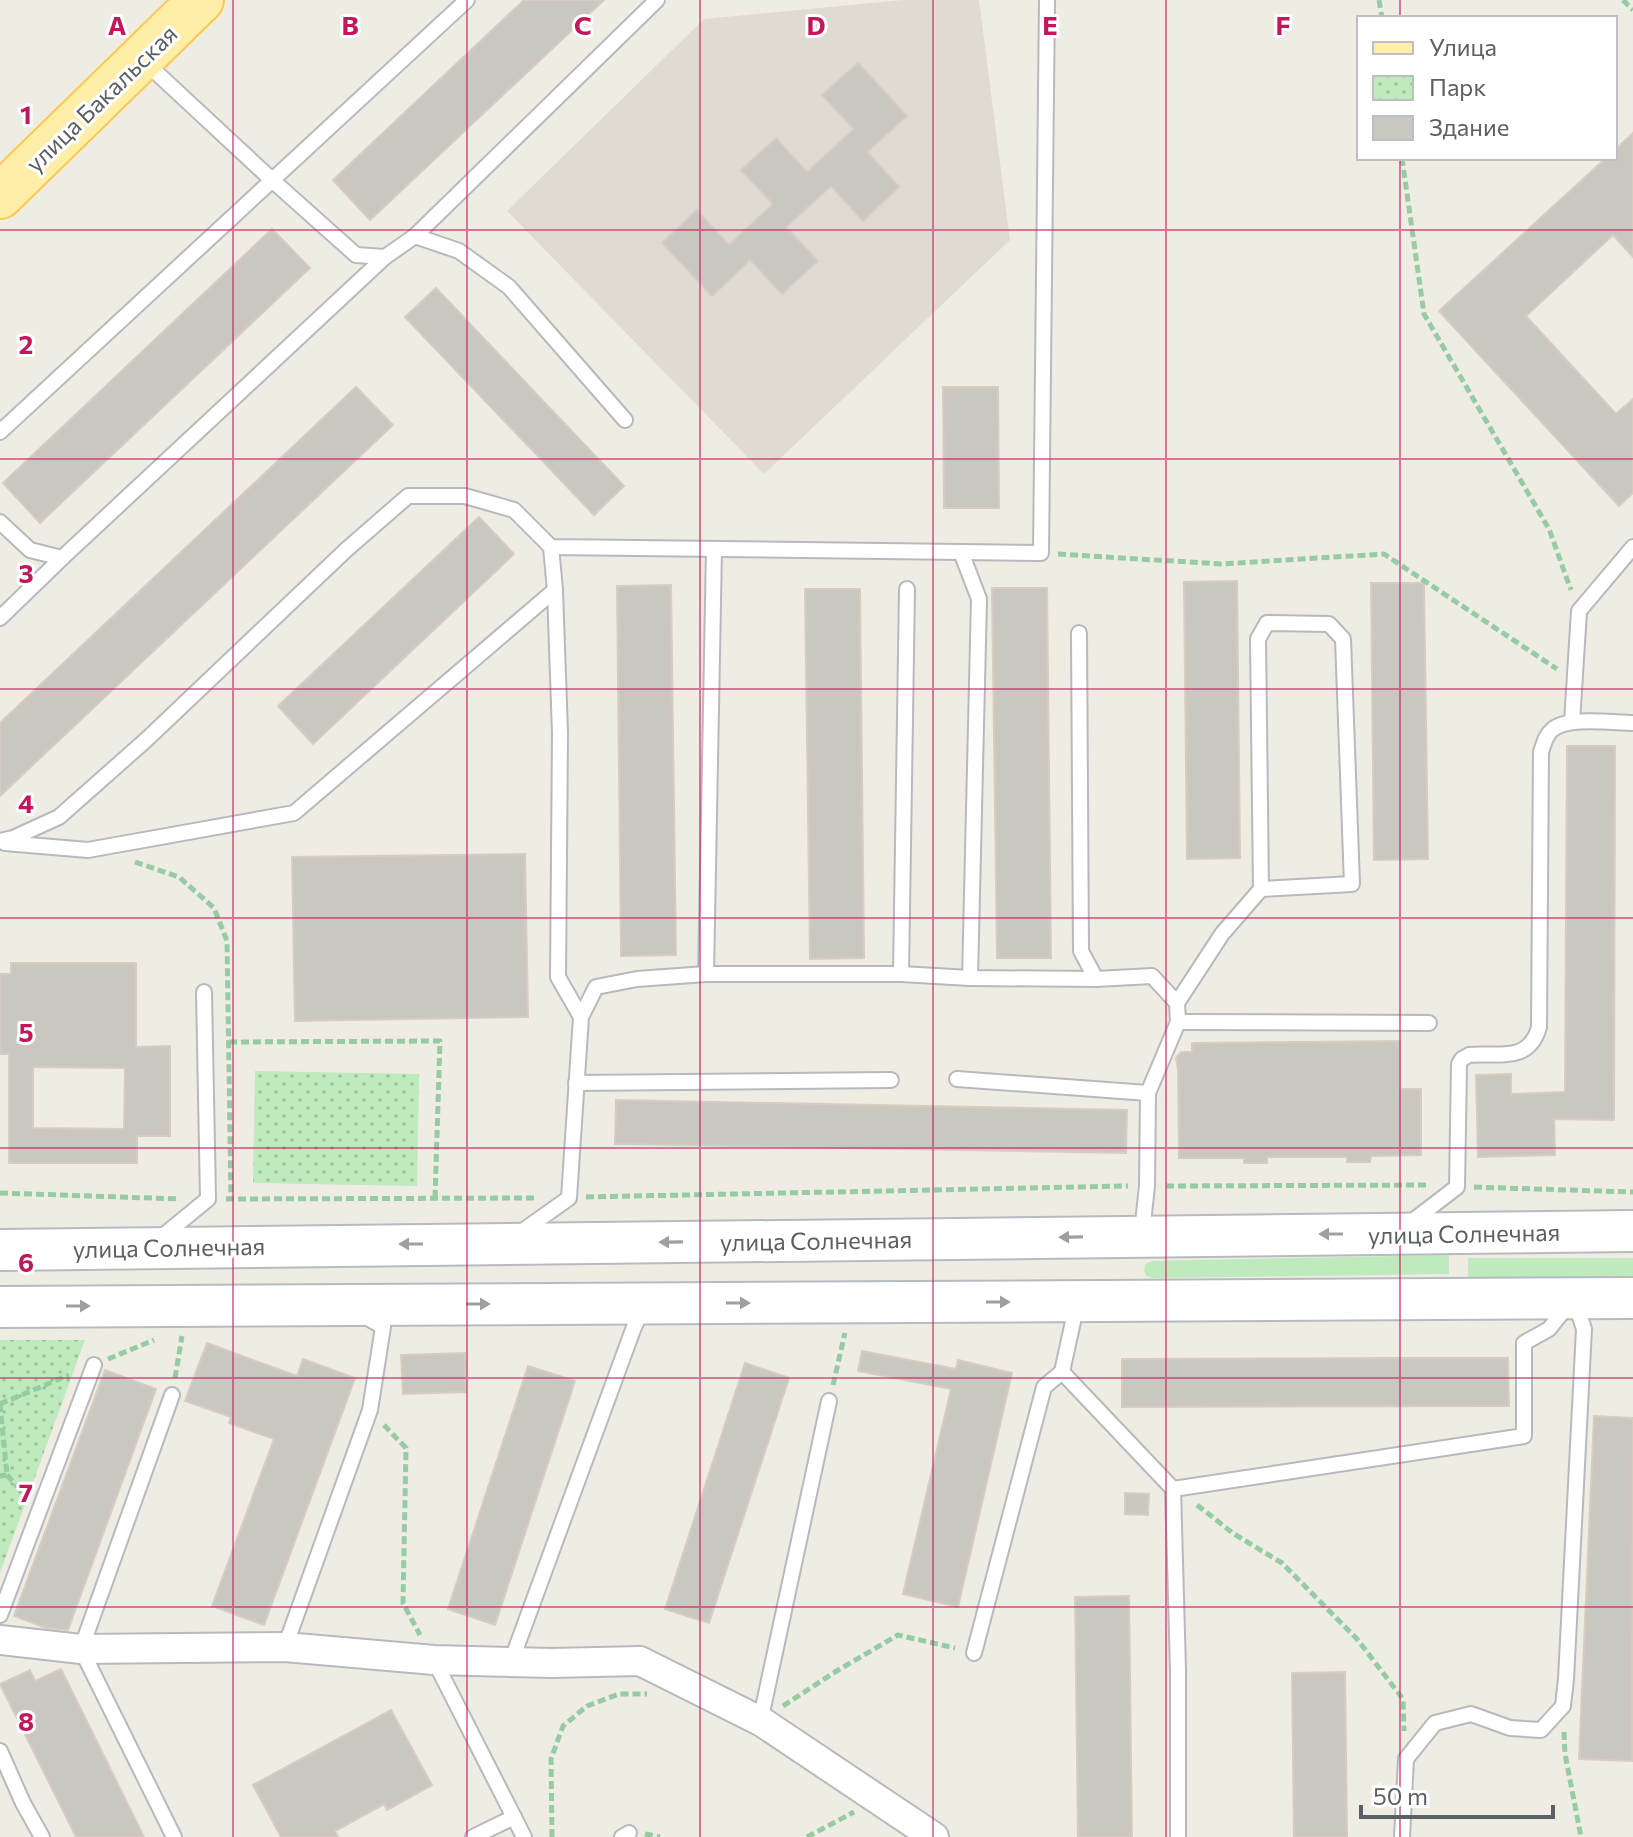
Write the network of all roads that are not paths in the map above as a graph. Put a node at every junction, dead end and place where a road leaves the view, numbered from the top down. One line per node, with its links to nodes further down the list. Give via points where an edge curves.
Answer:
1 (201, 0): 5 (main road, улица Бакальская)
2 (467, 0): 6 (lane)
3 (657, 0): 8 (lane)
4 (1047, 0): 16 (lane, via 1041,553)
5 (142, 59): 6 (lane); 7 (main road, улица Бакальская)
6 (272, 180): 9 (lane, via 356,255); 11 (lane)
7 (0, 196)
8 (415, 236): 9 (lane); 10 (lane, via 459,251 509,287)
9 (385, 257): 17 (lane)
10 (625, 420)
11 (0, 432)
12 (0, 522): 17 (lane, via 30,550)
13 (551, 547): 15 (lane); 19 (lane); 24 (lane, via 514,510 465,496 408,496 59,817)
14 (1633, 547): 22 (lane, via 1579,611)
15 (714, 549): 16 (lane); 26 (lane)
16 (961, 552): 28 (lane, via 979,599)
17 (62, 558): 20 (lane)
18 (907, 589): 27 (lane)
19 (555, 590): 24 (lane, via 294,813 88,850); 32 (lane, via 558,977)
20 (0, 618)
21 (1079, 633): 29 (lane, via 1081,951)
22 (1572, 722): 23 (lane); 40 (lane, via 1551,730 1541,752 1536,1037 1518,1053 1462,1059 1457,1187)
23 (1633, 723)
24 (0, 842)
25 (1261, 889): 25 (lane, via 1352,884 1343,639 1329,624 1267,623 1258,639); 31 (lane, via 1222,934)
26 (706, 974): 27 (lane); 32 (lane, via 596,987)
27 (901, 974): 28 (lane)
28 (970, 978): 29 (lane)
29 (1096, 979): 31 (lane, via 1152,976)
30 (204, 992): 44 (lane, via 208,1199)
31 (1177, 1003): 33 (lane)
32 (581, 1017): 37 (lane)
33 (1178, 1022): 34 (lane); 38 (lane)
34 (1429, 1023)
35 (957, 1079): 38 (lane)
36 (891, 1080): 37 (lane)
37 (576, 1083): 42 (lane, via 569,1198)
38 (1148, 1093): 41 (lane)
39 (1633, 1231): 40 (main road, улица Солнечная)
40 (1397, 1234): 41 (main road, улица Солнечная, one-way to 41)
41 (1142, 1236): 42 (main road, улица Солнечная, one-way to 42); 49 (main road)
42 (504, 1244): 43 (main road, улица Солнечная, one-way to 43)
43 (345, 1245): 44 (main road, улица Солнечная); 51 (main road)
44 (149, 1248): 45 (main road, улица Солнечная)
45 (0, 1250)
46 (1574, 1298): 47 (main road); 49 (main road); 57 (lane, via 1549,1329 1524,1343 1524,1436); 74 (lane, via 1584,1329 1563,1706 1541,1730 1510,1728 1471,1714 1435,1723 1406,1759)
47 (1633, 1298)
48 (1077, 1301): 49 (main road); 50 (main road, one-way to 48); 54 (lane)
49 (1142, 1301)
50 (646, 1303): 51 (main road, one-way to 50); 64 (lane)
51 (348, 1305): 52 (main road, one-way to 51); 60 (lane, via 383,1327 370,1410)
52 (0, 1307)
53 (94, 1365): 58 (lane)
54 (1062, 1372): 57 (lane); 62 (lane, via 1044,1387)
55 (172, 1395): 61 (lane)
56 (829, 1401): 65 (lane)
57 (1173, 1489): 73 (lane)
58 (0, 1615)
59 (0, 1640): 61 (street)
60 (285, 1647): 61 (street); 63 (street)
61 (81, 1649): 69 (lane)
62 (974, 1653)
63 (434, 1660): 64 (street); 67 (lane)
64 (511, 1662): 65 (street, via 640,1661)
65 (760, 1722): 72 (street)
66 (0, 1751): 68 (lane)
67 (514, 1817): 70 (lane); 71 (lane)
68 (42, 1837)
69 (174, 1837)
70 (473, 1837)
71 (524, 1837)
72 (934, 1837)
73 (1178, 1837)
74 (1402, 1837)

